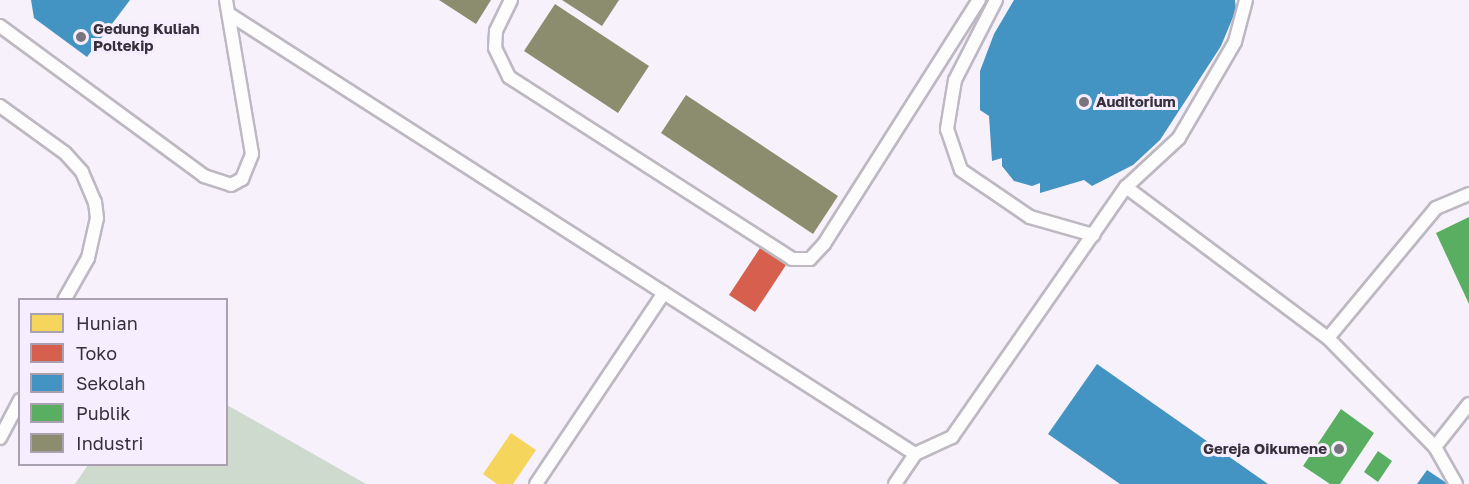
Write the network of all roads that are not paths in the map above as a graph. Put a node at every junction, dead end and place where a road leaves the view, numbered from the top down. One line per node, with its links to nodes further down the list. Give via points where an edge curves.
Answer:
1 (226, 0): 6 (lane)
2 (512, 0): 3 (lane, via 496,31 495,48 509,76 792,259 810,259 824,244)
3 (979, 0)
4 (996, 0): 11 (lane, via 955,80 947,129 962,170 1030,217)
5 (1246, 0): 9 (lane, via 1234,42 1179,138)
6 (228, 14): 7 (lane, via 252,154 242,179 231,185 204,176); 12 (lane)
7 (0, 26)
8 (0, 106): 13 (lane, via 65,153 82,172 95,202 97,219 88,258)
9 (1126, 187): 11 (lane); 14 (lane)
10 (1469, 194): 14 (lane, via 1436,208)
11 (1093, 235): 19 (lane, via 952,437)
12 (664, 293): 19 (lane); 20 (lane)
13 (65, 298)
14 (1328, 338): 18 (lane)
15 (18, 404): 17 (lane)
16 (1469, 404): 18 (lane)
17 (0, 438)
18 (1435, 447): 22 (lane)
19 (915, 454): 21 (lane)
20 (536, 484)
21 (895, 484)
22 (1456, 484)

